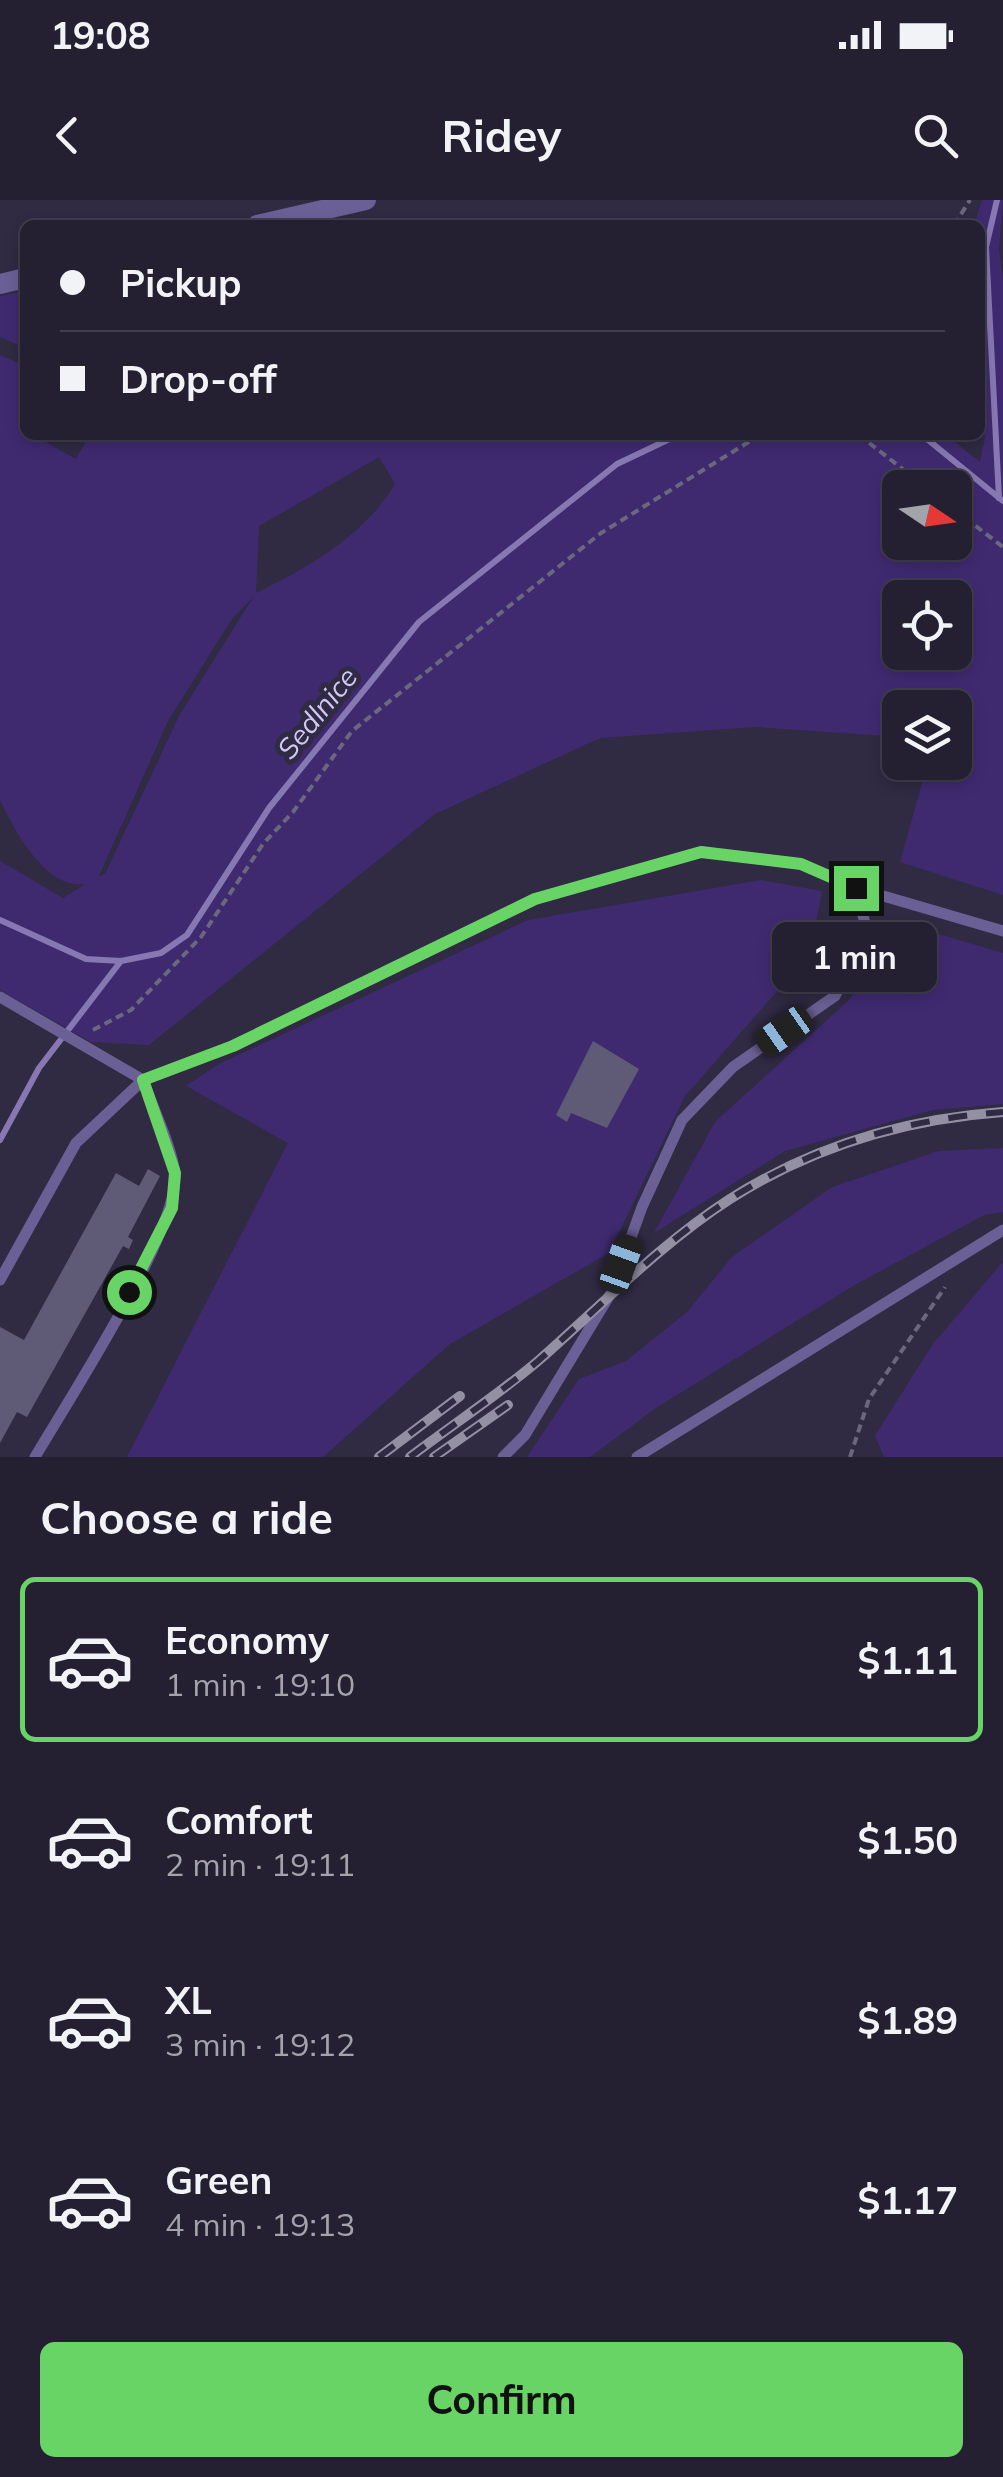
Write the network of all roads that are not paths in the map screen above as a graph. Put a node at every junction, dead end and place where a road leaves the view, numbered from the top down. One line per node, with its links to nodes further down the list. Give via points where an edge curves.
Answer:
1 (366, 200): 2 (street)
2 (279, 220)
3 (856, 888): 4 (lane); 6 (lane, via 801,864 701,852 535,899 233,1046); 10 (lane, via 867,931 835,996 733,1067 682,1120 611,1294 525,1436)
4 (1003, 931)
5 (0, 997): 6 (lane)
6 (143, 1080): 8 (lane, via 76,1144); 9 (lane, via 175,1173 172,1208)
7 (1003, 1230): 11 (lane)
8 (0, 1280)
9 (35, 1457)
10 (503, 1457)
11 (637, 1457)

